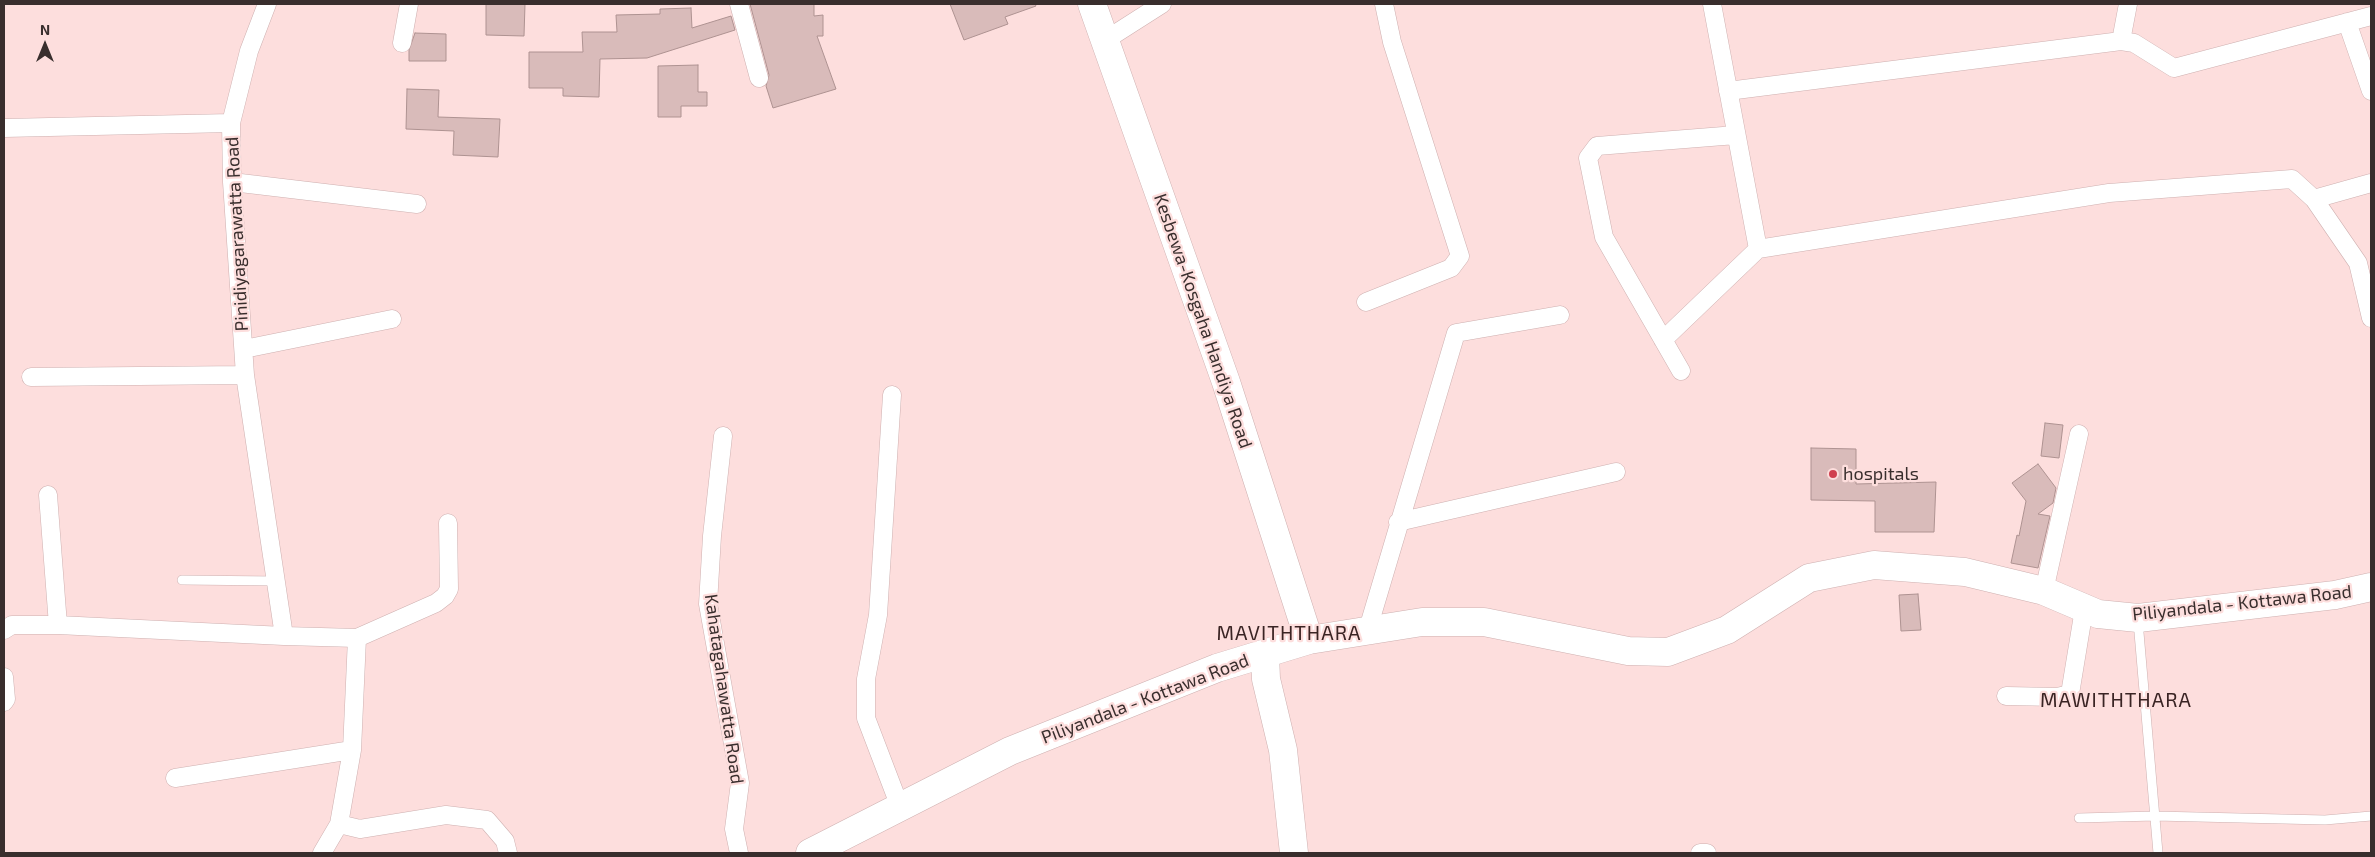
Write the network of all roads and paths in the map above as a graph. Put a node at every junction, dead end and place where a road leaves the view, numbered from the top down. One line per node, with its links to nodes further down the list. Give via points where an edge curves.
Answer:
1 (268, 4): 17 (street, Pinidiyagarawatta Road, via 249,51)
2 (409, 4): 13 (street)
3 (739, 4): 14 (street)
4 (1092, 4): 11 (main road, Kesbewa-Kosgaha Handiya Road)
5 (1162, 4): 11 (street)
6 (1384, 4): 25 (street, via 1392,42 1460,256 1451,268)
7 (1712, 4): 15 (street)
8 (2128, 4): 12 (street)
9 (2371, 16): 10 (street)
10 (2347, 22): 12 (street, via 2174,68 2134,43); 16 (street)
11 (1104, 41): 52 (main road, Kesbewa-Kosgaha Handiya Road, via 1226,382)
12 (2121, 41): 15 (street)
13 (402, 43)
14 (759, 78)
15 (1728, 91): 19 (street)
16 (2371, 91)
17 (231, 123): 18 (street); 20 (street, Pinidiyagarawatta Road)
18 (4, 128)
19 (1736, 135): 24 (street); 29 (street, via 1597,146 1588,158 1604,237)
20 (232, 182): 23 (street); 30 (street, Pinidiyagarawatta Road)
21 (2371, 182): 22 (street)
22 (2314, 199): 24 (street, via 2292,178 2109,192); 27 (street, via 2358,263)
23 (417, 204)
24 (1758, 249): 29 (street)
25 (1366, 302)
26 (1560, 315): 39 (street, via 1456,333)
27 (2371, 318)
28 (392, 319): 30 (street)
29 (1663, 340): 31 (street)
30 (244, 349): 32 (street, Pinidiyagarawatta Road)
31 (1681, 371)
32 (245, 376): 33 (street); 42 (street, Pinidiyagarawatta Road)
33 (31, 377)
34 (892, 395): 59 (street, via 878,615 866,679 866,718)
35 (2079, 434): 44 (street)
36 (723, 436): 68 (street, Kahatagahawatta Road, via 708,604 740,783 734,829)
37 (1616, 472): 39 (street)
38 (48, 495): 47 (street)
39 (1398, 522): 49 (street)
40 (448, 523): 51 (street, via 449,589 445,596)
41 (182, 580): 42 (lane)
42 (276, 581): 50 (street, Pinidiyagarawatta Road)
43 (2371, 588): 46 (main road, Piliyandala - Kottawa Road)
44 (2044, 591): 45 (main road, Piliyandala - Kottawa Road); 49 (main road, Piliyandala - Kottawa Road, via 1965,572 1874,565 1809,578 1727,630 1668,652 1628,651 1484,622 1422,622)
45 (2084, 609): 46 (main road, Piliyandala - Kottawa Road, via 2098,614); 55 (street, via 2070,694 2057,697)
46 (2138, 618): 60 (lane)
47 (58, 624): 48 (street, via 12,625); 50 (street)
48 (4, 630)
49 (1366, 632): 52 (main road, Piliyandala - Kottawa Road)
50 (284, 636): 51 (street)
51 (357, 638): 57 (street)
52 (1308, 640): 53 (main road, Piliyandala - Kottawa Road)
53 (1265, 654): 59 (main road, Piliyandala - Kottawa Road, via 1217,668 1010,751); 65 (main road, via 1266,679 1283,750)
54 (4, 677): 56 (street)
55 (2006, 696)
56 (4, 702)
57 (352, 750): 58 (street); 63 (street)
58 (175, 778)
59 (900, 808): 64 (main road, Piliyandala - Kottawa Road)
60 (2155, 816): 61 (lane, via 2325,820); 62 (lane); 71 (lane)
61 (2371, 816)
62 (2079, 818)
63 (339, 824): 66 (street); 67 (street, via 360,829 446,815 487,820 505,841)
64 (820, 851)
65 (1290, 851)
66 (322, 853)
67 (508, 853)
68 (739, 853)
69 (1700, 853): 70 (street)
70 (1707, 853)
71 (2158, 853)

